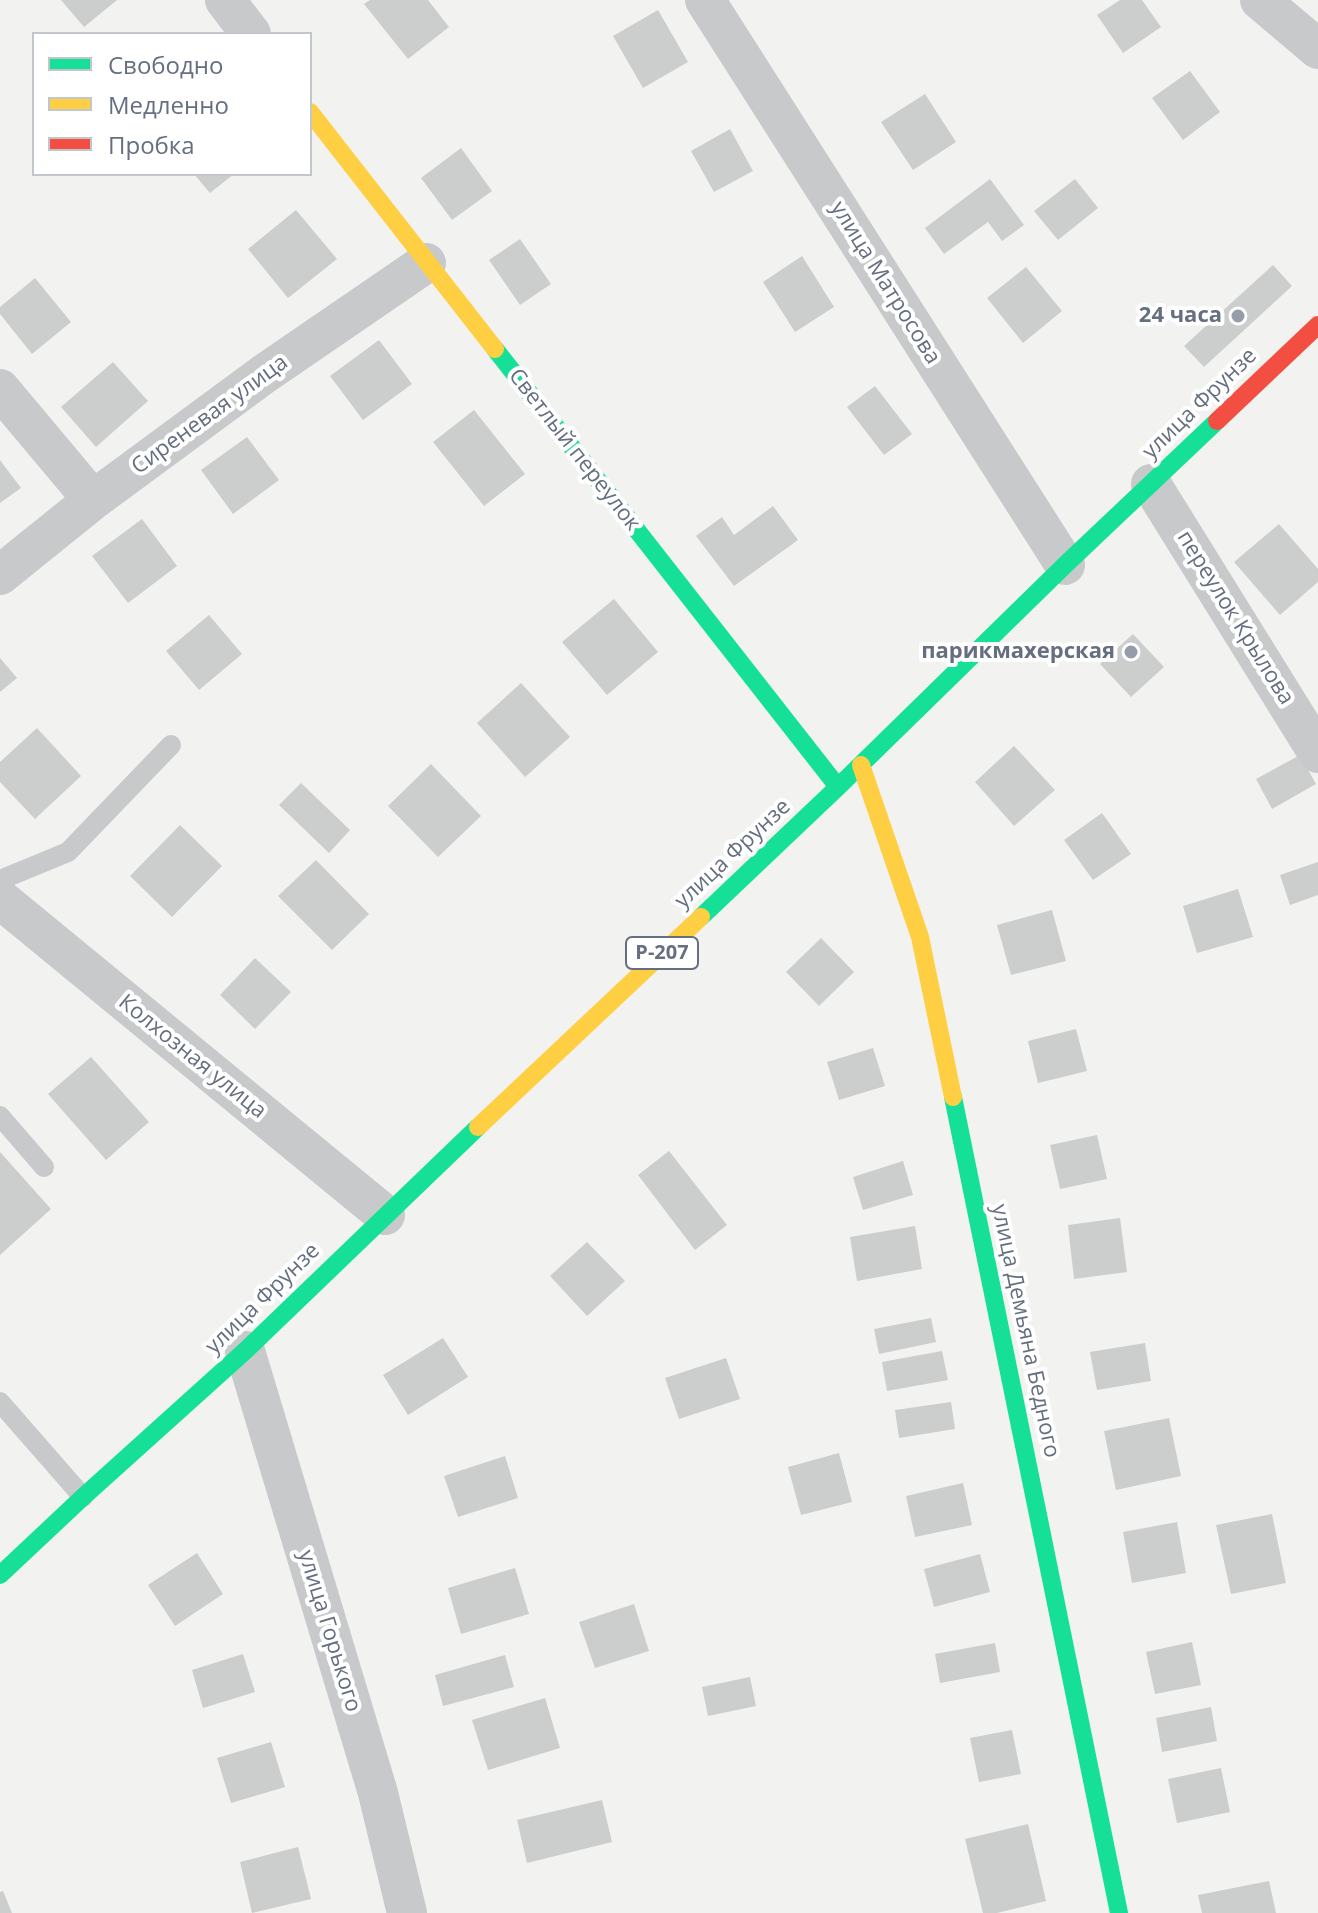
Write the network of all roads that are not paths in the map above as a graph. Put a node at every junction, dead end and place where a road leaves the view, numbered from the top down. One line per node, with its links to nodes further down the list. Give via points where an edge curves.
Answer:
1 (225, 0): 4 (street)
2 (705, 0): 12 (street, улица Матросова)
3 (1260, 0): 5 (street)
4 (249, 32)
5 (1318, 49)
6 (312, 115): 7 (street, Светлый переулок)
7 (426, 263): 11 (street, Сиреневая улица); 17 (street, Светлый переулок)
8 (1318, 325): 10 (street, улица Фрунзе / Р-207)
9 (0, 389): 11 (street)
10 (1151, 484): 12 (street, улица Фрунзе / Р-207); 15 (street, переулок Крылова)
11 (93, 500): 13 (street, Сиреневая улица)
12 (1065, 565): 16 (street, улица Фрунзе / Р-207)
13 (0, 575)
14 (171, 745): 18 (lane, via 68,852)
15 (1318, 753)
16 (861, 765): 17 (street, улица Фрунзе / Р-207); 28 (street, улица Демьяна Бедного, via 920,937)
17 (838, 787): 22 (street, улица Фрунзе / Р-207)
18 (0, 880)
19 (0, 899): 22 (street, Колхозная улица)
20 (0, 1116): 21 (lane)
21 (44, 1167)
22 (385, 1215): 23 (street, улица Фрунзе / Р-207)
23 (245, 1351): 25 (street, улица Фрунзе / Р-207); 27 (street, улица Горького, via 378,1793)
24 (0, 1402): 25 (lane)
25 (83, 1497): 26 (street, улица Фрунзе / Р-207)
26 (0, 1575)
27 (407, 1913)
28 (1119, 1913)

